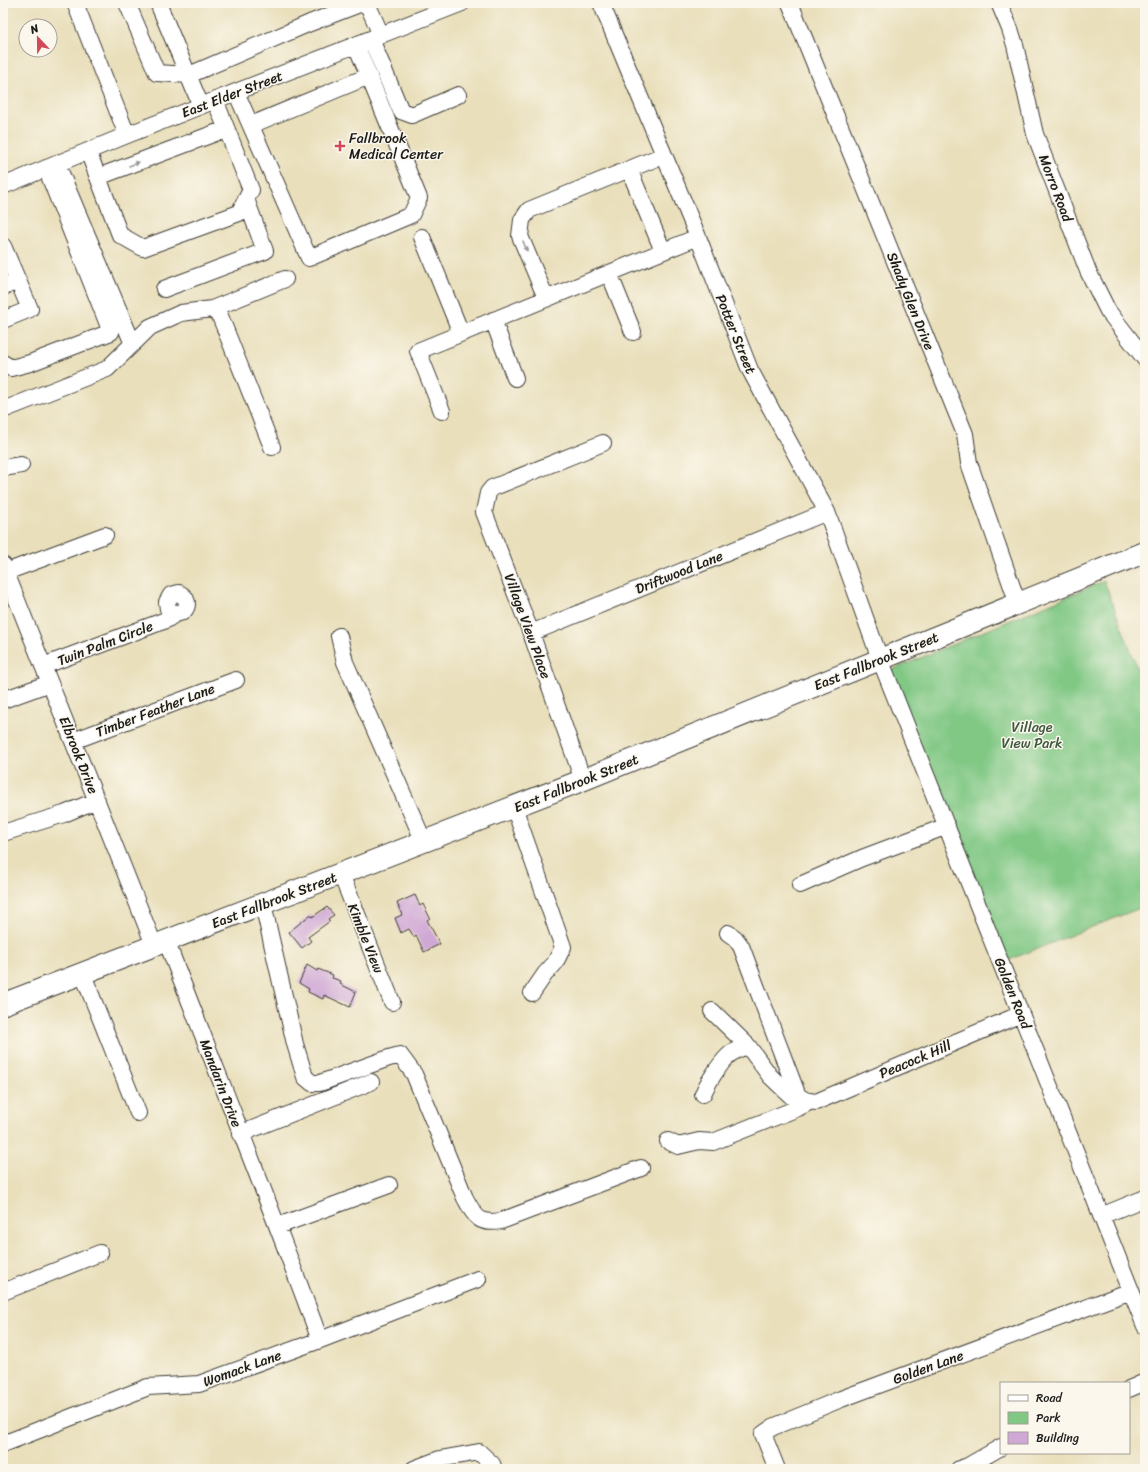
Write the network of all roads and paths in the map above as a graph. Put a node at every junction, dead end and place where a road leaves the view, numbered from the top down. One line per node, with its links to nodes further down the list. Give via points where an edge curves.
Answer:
1 (75, 3): 19 (street)
2 (127, 3): 12 (street, via 157,73)
3 (158, 3): 12 (street)
4 (362, 3): 12 (street)
5 (367, 3): 10 (street)
6 (601, 3): 21 (street, Potter Street)
7 (790, 3): 56 (street, Shady Glen Drive, via 965,434 969,463)
8 (999, 3): 43 (street, Morro Road, via 1015,45 1035,134 1088,271 1108,311)
9 (452, 5): 10 (street, East Elder Street)
10 (376, 37): 11 (street, East Elder Street); 15 (street, via 401,111 412,115)
11 (356, 45): 13 (street); 14 (street, East Elder Street)
12 (189, 75): 16 (street)
13 (369, 76): 17 (street); 17 (street, via 419,198 411,215 310,258)
14 (236, 92): 16 (street, East Elder Street); 17 (street)
15 (458, 95)
16 (208, 103): 18 (street); 19 (street, East Elder Street)
17 (251, 125)
18 (226, 129): 24 (street, one-way to 18); 26 (street, via 251,190)
19 (127, 135): 20 (street, East Elder Street)
20 (88, 151): 22 (street, East Elder Street); 24 (street)
21 (664, 155): 23 (street); 28 (street, Potter Street)
22 (51, 166): 25 (street, East Elder Street); 42 (street); 44 (street, via 112,332 30,363 10,368)
23 (629, 169): 30 (street); 36 (street, one-way to 36, via 529,210 522,220 520,236)
24 (98, 177): 26 (street, via 120,235 142,248 239,213)
25 (3, 186)
26 (246, 199): 35 (street, via 265,251)
27 (422, 237): 41 (street)
28 (698, 237): 30 (street); 52 (street, Potter Street, via 750,370)
29 (3, 246): 33 (street)
30 (663, 251): 31 (street)
31 (609, 273): 36 (street); 40 (street)
32 (285, 279): 37 (street)
33 (18, 281): 34 (street); 38 (street, via 30,308)
34 (3, 287)
35 (164, 289)
36 (546, 298): 39 (street)
37 (212, 309): 42 (street, via 181,313 150,327); 49 (street, via 220,316)
38 (3, 320)
39 (493, 320): 41 (street); 45 (street)
40 (633, 332)
41 (461, 333): 47 (street, via 418,350)
42 (133, 344): 46 (street, via 107,369)
43 (1145, 359)
44 (3, 363)
45 (515, 378)
46 (3, 410)
47 (442, 411)
48 (603, 443): 58 (street, Village View Place, via 492,488 488,493 484,512)
49 (272, 447)
50 (21, 465): 51 (street)
51 (3, 468)
52 (827, 512): 58 (street, Driftwood Lane); 60 (street, Potter Street)
53 (105, 535): 55 (street)
54 (1145, 552): 56 (main road, East Fallbrook Street)
55 (4, 568): 61 (street, Elbrook Drive)
56 (1018, 604): 60 (main road, East Fallbrook Street)
57 (171, 617): 61 (street, Twin Palm Circle)
58 (531, 633): 66 (street, Village View Place)
59 (339, 636): 71 (street, via 345,662)
60 (880, 659): 66 (main road, East Fallbrook Street); 69 (street, Golden Road)
61 (44, 666): 63 (street, Elbrook Drive)
62 (236, 680): 65 (street, Timber Feather Lane)
63 (50, 683): 64 (street); 65 (street, Elbrook Drive)
64 (3, 700)
65 (73, 741): 67 (street, Elbrook Drive)
66 (583, 780): 68 (main road, East Fallbrook Street)
67 (97, 800): 70 (street, via 64,814); 76 (street, Elbrook Drive)
68 (514, 807): 71 (main road, East Fallbrook Street); 78 (street, via 563,947 555,963)
69 (947, 826): 73 (street); 82 (street, Golden Road)
70 (3, 833)
71 (424, 842): 72 (main road, East Fallbrook Street)
72 (341, 874): 74 (main road, East Fallbrook Street); 79 (street, Kimble View)
73 (800, 885)
74 (263, 904): 76 (main road, East Fallbrook Street); 90 (street, via 295,1044 305,1076 312,1083 320,1083 400,1055 414,1074 475,1216 483,1221 501,1222)
75 (728, 933): 86 (street, via 741,946 798,1096)
76 (160, 942): 77 (main road, East Fallbrook Street); 88 (street, Mandarin Drive)
77 (82, 972): 80 (main road, East Fallbrook Street); 87 (street)
78 (532, 993)
79 (392, 1002)
80 (3, 1004)
81 (712, 1011): 83 (street)
82 (1021, 1014): 86 (street, Peacock Hill, via 816,1102); 93 (street, Golden Road)
83 (748, 1046): 85 (street, via 728,1056); 86 (street, via 770,1076 791,1096)
84 (371, 1082): 88 (street)
85 (703, 1094)
86 (807, 1101): 89 (street, Peacock Hill, via 798,1108 713,1142 699,1141 678,1146)
87 (138, 1113)
88 (240, 1134): 94 (street, Mandarin Drive)
89 (668, 1141)
90 (641, 1168)
91 (389, 1185): 94 (street)
92 (1145, 1198): 93 (street)
93 (1101, 1216): 97 (street, Golden Road)
94 (278, 1226): 100 (street, Mandarin Drive)
95 (100, 1253): 98 (street)
96 (478, 1279): 100 (street, Womack Lane)
97 (1131, 1291): 99 (street, Golden Road); 107 (street, Golden Lane, via 841,1399 773,1427 763,1434)
98 (3, 1292)
99 (1145, 1326)
100 (320, 1340): 103 (street, Womack Lane, via 199,1384 148,1387)
101 (1145, 1382): 102 (street)
102 (1130, 1389)
103 (3, 1444)
104 (1000, 1448): 108 (street)
105 (414, 1469): 106 (street, via 440,1459 479,1452)
106 (494, 1469)
107 (777, 1469)
108 (959, 1469)

